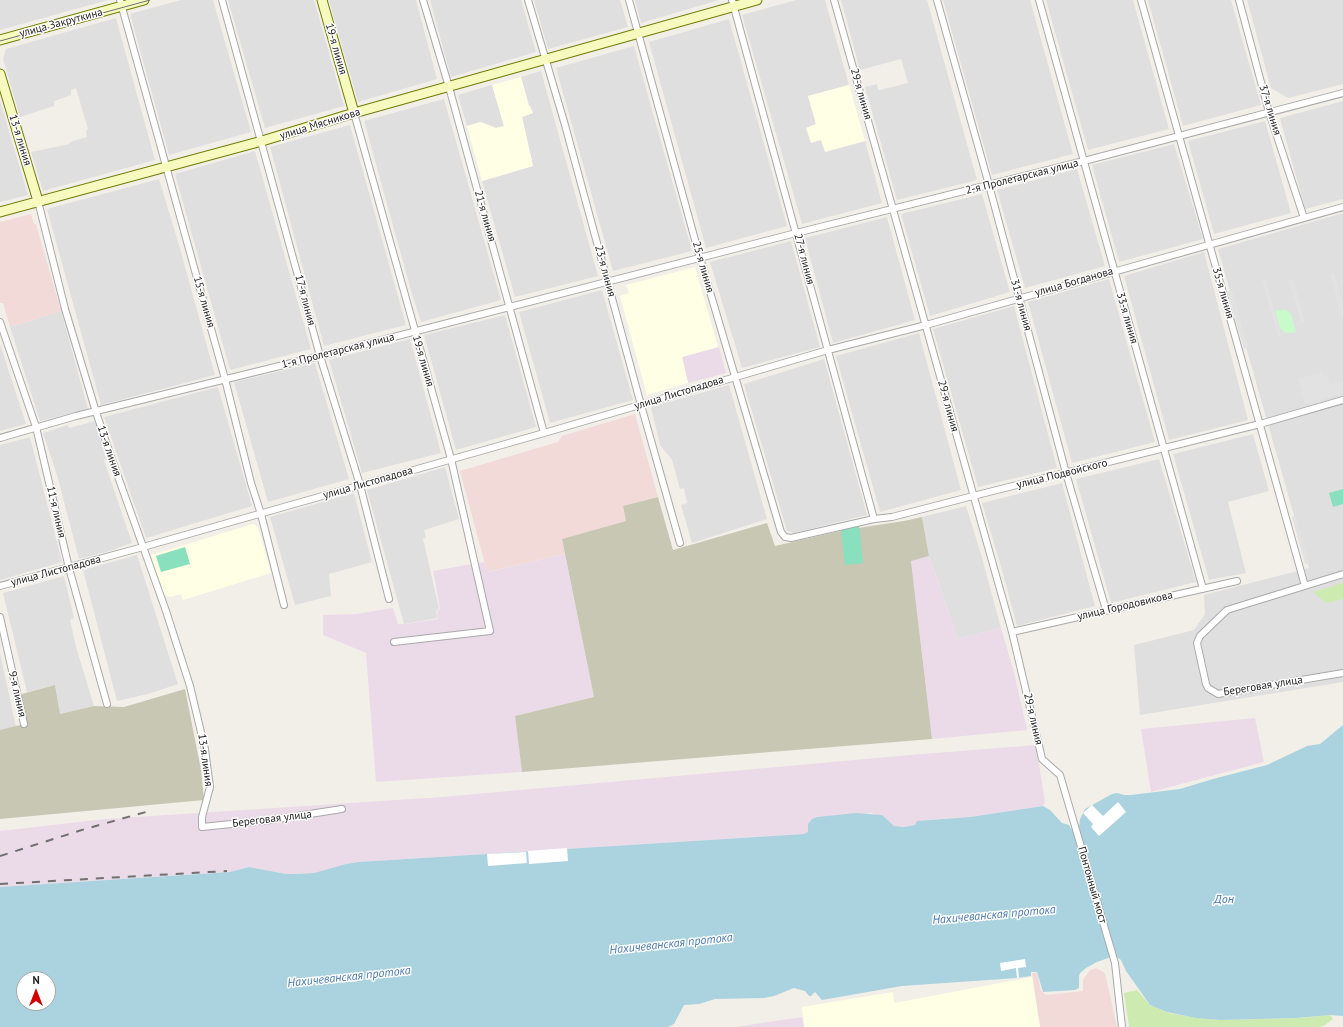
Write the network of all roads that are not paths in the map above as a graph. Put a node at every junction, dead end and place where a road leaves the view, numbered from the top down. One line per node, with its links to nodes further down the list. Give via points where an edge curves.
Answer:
1 (144, 0): 13 (main road, улица Закруткина)
2 (222, 0): 24 (street, 17-я линия)
3 (322, 0): 22 (main road, 19-я линия)
4 (423, 0): 19 (street, 21-я линия)
5 (528, 0): 17 (street, 23-я линия)
6 (629, 0): 15 (street, 25-я линия)
7 (757, 0): 14 (main road, улица Мясникова)
8 (834, 0): 30 (street, 29-я линия)
9 (937, 0): 27 (street, 31-я линия)
10 (1039, 0): 25 (street, 33-я линия)
11 (1141, 0): 23 (street, 35-я линия)
12 (1239, 0): 21 (street, 37-я линия)
13 (121, 3): 16 (main road, улица Закруткина); 26 (street, 15-я линия)
14 (733, 3): 15 (main road, улица Мясникова); 33 (street, 27-я линия)
15 (640, 34): 17 (main road, улица Мясникова); 35 (street, 25-я линия)
16 (0, 40)
17 (546, 59): 19 (main road, улица Мясникова); 37 (street, 23-я линия)
18 (0, 74): 28 (main road, 13-я линия)
19 (449, 87): 22 (main road, улица Мясникова); 39 (street, 21-я линия)
20 (1343, 93): 21 (street, 2-я Пролетарская улица)
21 (1269, 112): 23 (street, 2-я Пролетарская улица); 32 (street, 37-я линия)
22 (354, 113): 24 (main road, улица Мясникова); 42 (street, 19-я линия)
23 (1180, 136): 25 (street, 2-я Пролетарская улица); 34 (street, 35-я линия)
24 (262, 141): 26 (main road, улица Мясникова); 44 (street, 17-я линия)
25 (1084, 161): 27 (street, 2-я Пролетарская улица); 36 (street, 33-я линия)
26 (166, 167): 28 (main road, улица Мясникова); 46 (street, 15-я линия)
27 (989, 185): 30 (street, 2-я Пролетарская улица); 38 (street, 31-я линия)
28 (38, 201): 31 (main road, улица Мясникова); 49 (street, 13-я линия, via 65,309)
29 (1343, 207): 32 (street, улица Богданова)
30 (893, 208): 33 (street, 2-я Пролетарская улица); 41 (street, 29-я линия)
31 (0, 212)
32 (1304, 218): 34 (street, улица Богданова)
33 (796, 233): 35 (street, 2-я Пролетарская улица); 43 (street, 27-я линия)
34 (1209, 244): 36 (street, улица Богданова); 50 (street, 35-я линия)
35 (700, 258): 37 (street, 1-я Пролетарская улица); 45 (street, 25-я линия)
36 (1114, 271): 38 (street, улица Богданова); 54 (street, 33-я линия)
37 (608, 282): 39 (street, 1-я Пролетарская улица); 48 (street, 23-я линия)
38 (1019, 297): 41 (street, улица Богданова); 56 (street, 31-я линия)
39 (510, 307): 42 (street, 1-я Пролетарская улица); 52 (street, 21-я линия)
40 (0, 322): 51 (street, 11-я линия)
41 (926, 325): 43 (street, улица Богданова); 58 (street, 29-я линия)
42 (414, 331): 44 (street, 1-я Пролетарская улица); 55 (street, 19-я линия)
43 (828, 350): 45 (street, улица Богданова); 60 (street, 27-я линия)
44 (320, 356): 46 (street, 1-я Пролетарская улица); 57 (street, 17-я линия)
45 (735, 377): 48 (street, улица Листопадова); 61 (street, 25-я линия)
46 (225, 379): 49 (street, 1-я Пролетарская улица); 59 (street, 15-я линия)
47 (1343, 400): 50 (street, улица Подвойского)
48 (641, 405): 52 (street, улица Листопадова); 62 (street, 23-я линия)
49 (96, 412): 51 (street, 1-я Пролетарская улица); 63 (street, 13-я линия)
50 (1260, 424): 54 (street, улица Подвойского); 68 (street, 35-я линия)
51 (36, 427): 53 (street, 1-я Пролетарская улица); 64 (street, 11-я линия)
52 (544, 433): 55 (street, улица Листопадова)
53 (0, 438)
54 (1164, 448): 56 (street, улица Подвойского); 69 (street, 33-я линия)
55 (451, 459): 57 (street, улица Листопадова); 75 (street, 19-я линия, via 490,631)
56 (1066, 473): 58 (street, улица Подвойского); 72 (street, 31-я линия)
57 (360, 485): 59 (street, улица Листопадова); 70 (street, 17-я линия)
58 (973, 496): 60 (street, улица Подвойского, via 892,517); 74 (street, 29-я линия)
59 (261, 514): 63 (street, улица Листопадова); 71 (street, 15-я линия)
60 (874, 519): 61 (street, улица Подвойского, via 791,538 785,537)
61 (781, 532)
62 (680, 542)
63 (143, 548): 64 (street, улица Листопадова); 81 (street, 13-я линия, via 190,686 205,749 210,787)
64 (69, 568): 67 (street, улица Листопадова); 77 (street, 11-я линия)
65 (1343, 574): 68 (street)
66 (1237, 581): 69 (street, улица Городовикова)
67 (0, 586)
68 (1305, 586): 76 (street, Береговая улица, via 1231,608 1223,613 1198,639 1206,684 1208,688 1220,694)
69 (1203, 589): 72 (street, улица Городовикова)
70 (389, 599)
71 (284, 605)
72 (1106, 610): 74 (street, улица Городовикова)
73 (0, 617): 78 (street, 9-я линия)
74 (1012, 632): 79 (street, 29-я линия, via 1042,759 1060,775)
75 (394, 642)
76 (1343, 673)
77 (106, 704)
78 (24, 724)
79 (1069, 807): 82 (street, Понтонный мост, via 1115,963)
80 (342, 809): 81 (street, Береговая улица, via 271,820)
81 (202, 826)
82 (1122, 1027)

